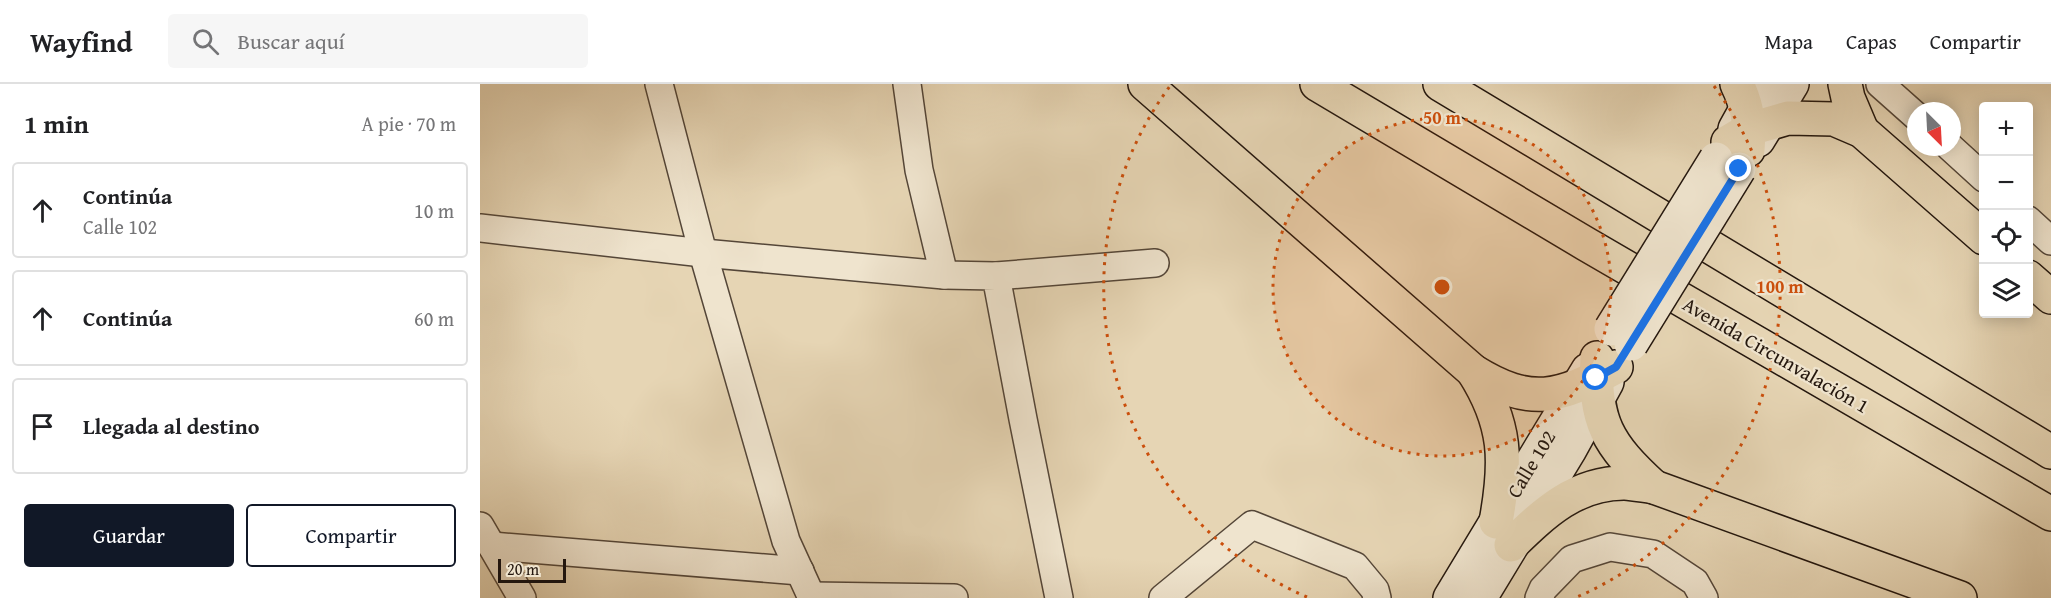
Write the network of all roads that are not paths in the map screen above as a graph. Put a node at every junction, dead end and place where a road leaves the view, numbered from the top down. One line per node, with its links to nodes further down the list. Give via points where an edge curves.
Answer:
1 (659, 84): 18 (street)
2 (907, 84): 20 (street, via 919,170)
3 (1145, 84): 25 (main road)
4 (1317, 84): 28 (main road, Avenida Circunvalación 1)
5 (1440, 84): 26 (main road)
6 (1792, 84): 10 (main road, Calle 102)
7 (1845, 84): 11 (main road)
8 (1880, 84): 9 (street)
9 (1907, 108)
10 (1744, 128): 11 (main road, via 1788,118 1834,120); 24 (main road, Calle 102, bridge)
11 (1862, 131): 16 (main road)
12 (1960, 156): 13 (street)
13 (1979, 174)
14 (2033, 225): 17 (street)
15 (480, 228): 18 (street)
16 (1979, 234)
17 (2051, 241)
18 (704, 253): 20 (street); 31 (street, via 786,542)
19 (1155, 263): 21 (street)
20 (944, 275): 21 (street)
21 (996, 276): 35 (street)
22 (2033, 281): 23 (main road)
23 (2051, 297)
24 (1604, 365): 25 (main road, via 1556,394 1512,390); 27 (main road, via 1601,417 1627,462); 29 (main road, Calle 102)
25 (1473, 371): 29 (main road, via 1495,411 1501,438)
26 (2051, 452)
27 (1654, 486): 29 (main road, via 1625,483 1596,487 1569,497); 42 (main road)
28 (2051, 514)
29 (1503, 534): 38 (main road, Calle 102); 39 (main road, Calle 102)
30 (486, 536): 31 (street); 33 (street)
31 (800, 571): 32 (street)
32 (811, 597): 34 (street)
33 (522, 598)
34 (954, 598)
35 (1059, 598)
36 (1163, 598): 37 (street, via 1252,525 1355,566)
37 (1377, 598)
38 (1450, 598)
39 (1480, 598)
40 (1539, 598): 41 (street, via 1572,559 1610,547 1653,554 1695,582)
41 (1704, 598)
42 (1960, 598)

